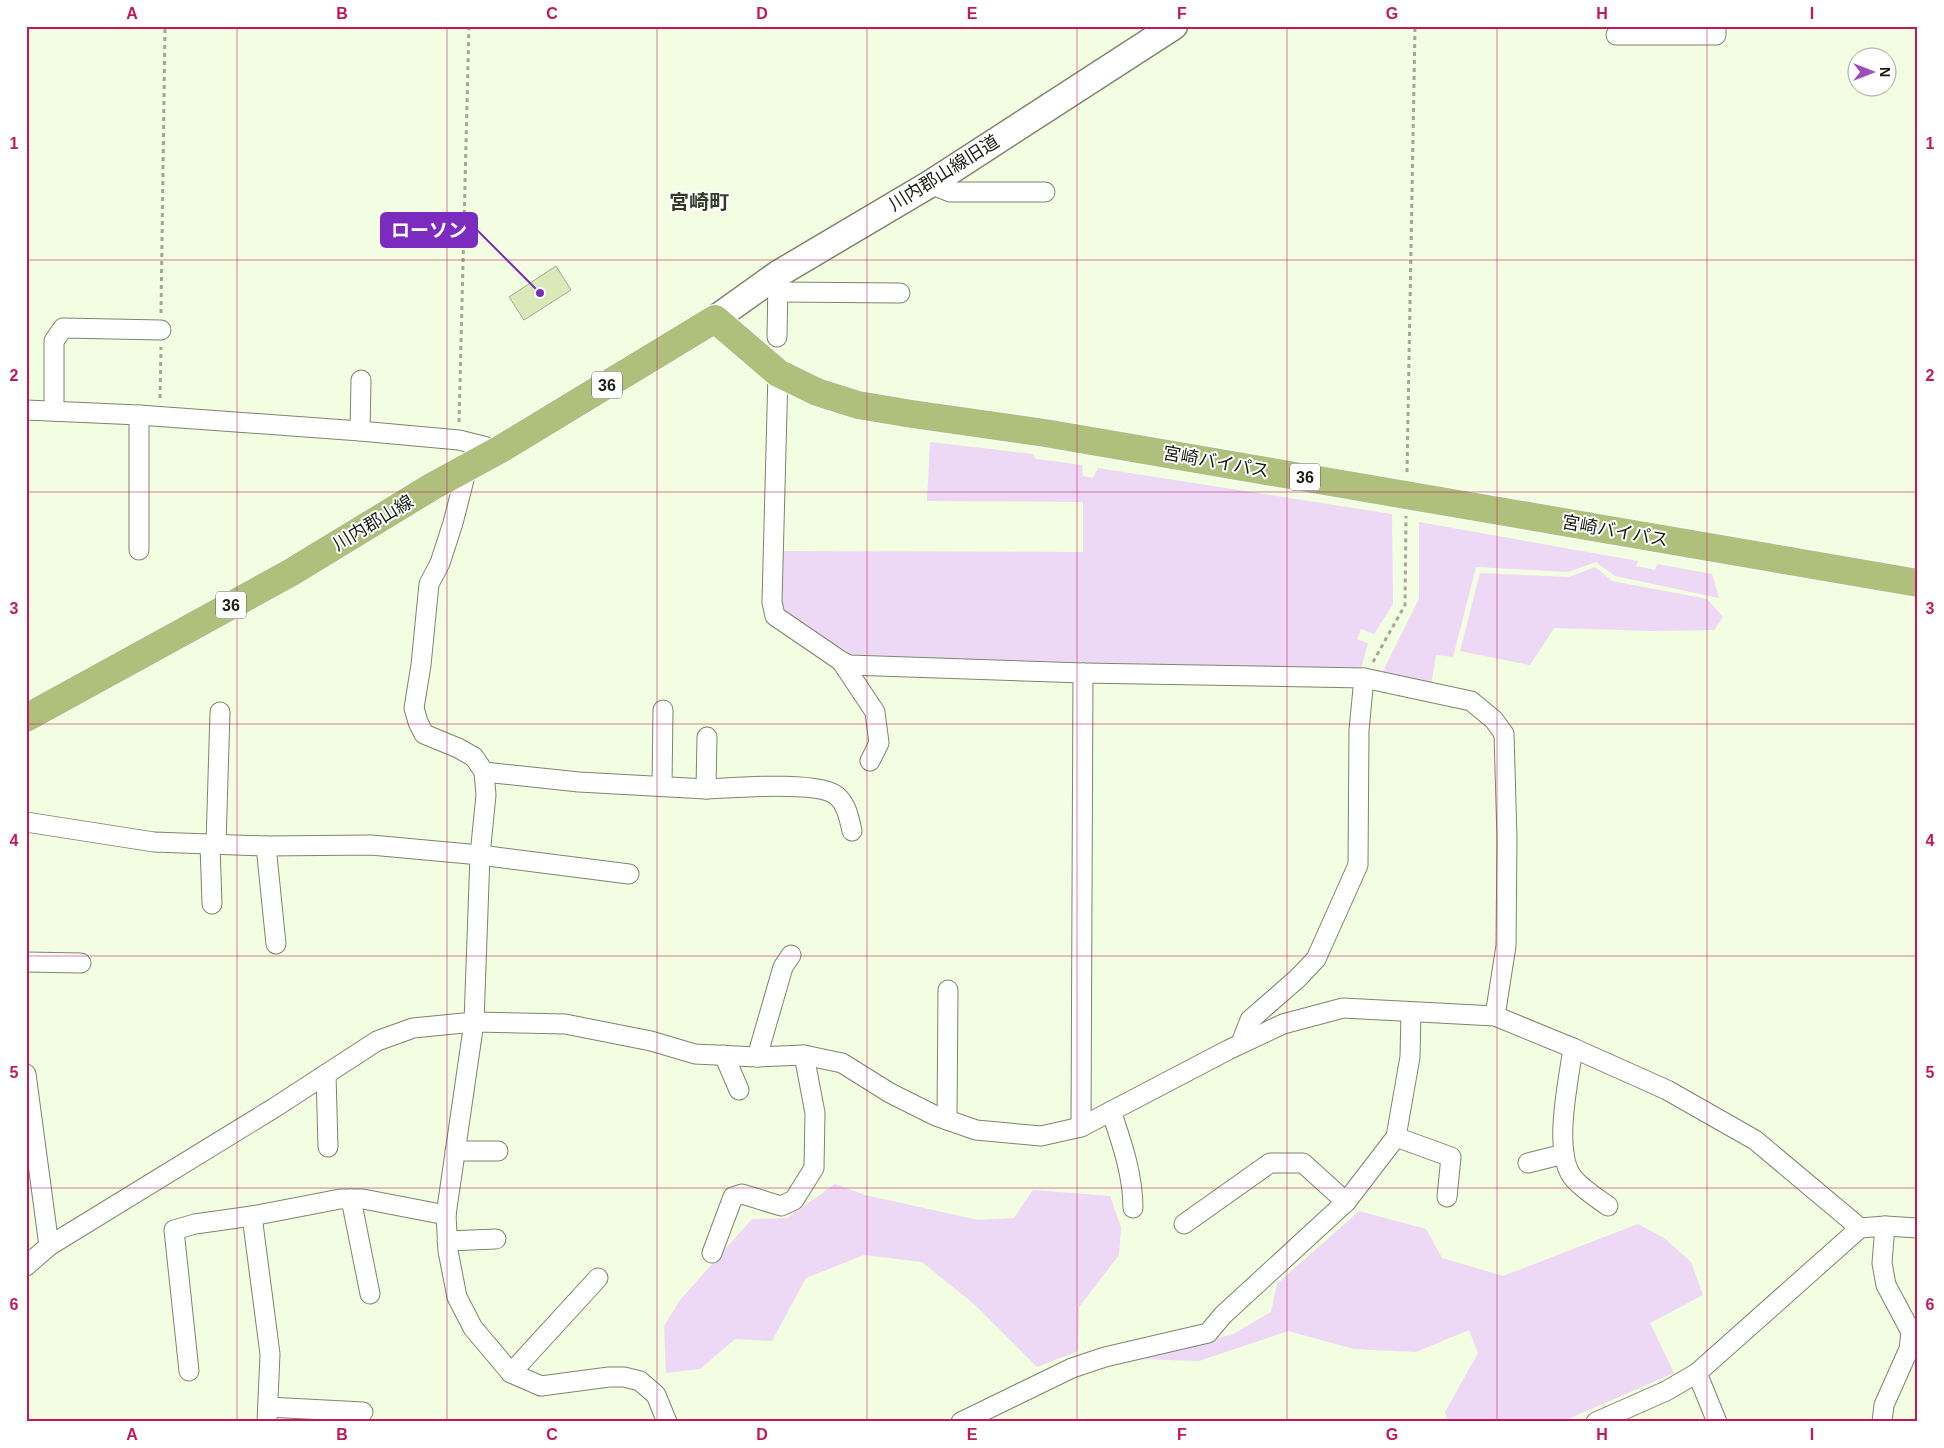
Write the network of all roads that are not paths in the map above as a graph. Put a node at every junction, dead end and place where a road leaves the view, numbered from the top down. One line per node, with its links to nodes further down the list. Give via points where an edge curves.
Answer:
1 (1174, 26): 4 (street, 川内郡山線旧道)
2 (1716, 26): 3 (street, via 1716,35)
3 (1616, 35)
4 (930, 184): 5 (street, via 950,192); 6 (street, 川内郡山線旧道)
5 (1045, 192)
6 (778, 283): 7 (street); 8 (street, 川内郡山線旧道); 10 (street)
7 (900, 293)
8 (715, 319): 11 (main road, 宮崎バイパス / 36); 17 (main road, 川内郡山線 / 36)
9 (161, 330): 14 (street, via 62,328 54,341)
10 (777, 337)
11 (778, 373): 20 (main road, 宮崎バイパス / 36, via 817,392 858,405 1045,433); 21 (street, via 772,602 775,616)
12 (361, 380): 16 (street)
13 (26, 410): 14 (street)
14 (54, 412): 15 (street)
15 (139, 415): 16 (street); 19 (street)
16 (360, 431): 17 (street, via 459,440)
17 (499, 450): 18 (main road, 川内郡山線 / 36)
18 (467, 468): 26 (main road, 川内郡山線 / 36, via 290,573); 29 (street, via 440,563 429,584 414,708 424,734 474,757)
19 (140, 550)
20 (1918, 584)
21 (841, 661): 22 (street, via 849,665); 28 (street, via 875,712 879,743)
22 (1083, 673): 23 (street); 57 (street)
23 (1364, 678): 45 (street, via 1471,701 1494,720 1504,734 1506,946); 47 (street, via 1358,730 1358,865 1316,959 1250,1020)
24 (663, 710): 30 (street)
25 (220, 712): 34 (street)
26 (26, 718)
27 (707, 737): 31 (street)
28 (870, 761)
29 (484, 772): 30 (street, via 579,782); 36 (street, via 486,795)
30 (662, 786): 31 (street)
31 (706, 789): 33 (street, via 792,785 836,794 847,809)
32 (26, 822): 34 (street, via 154,842)
33 (852, 831)
34 (213, 844): 35 (street); 38 (street)
35 (266, 846): 36 (street, via 371,845); 39 (street)
36 (480, 855): 37 (street); 46 (street)
37 (629, 874)
38 (212, 904)
39 (276, 944)
40 (791, 955): 51 (street, via 783,967)
41 (26, 962): 42 (street)
42 (80, 963)
43 (948, 990): 56 (street)
44 (1411, 1012): 45 (street); 47 (street, via 1343,1008 1283,1024); 58 (street, via 1410,1057)
45 (1495, 1016): 48 (street)
46 (474, 1022): 49 (street, via 565,1024 651,1040 695,1054); 53 (street, via 413,1028 377,1041); 60 (street)
47 (1242, 1043): 55 (street)
48 (1573, 1048): 62 (street, via 1564,1113); 73 (street, via 1667,1090 1755,1140)
49 (724, 1055): 51 (street); 54 (street)
50 (804, 1055): 51 (street); 56 (street, via 842,1063 890,1093); 78 (street, via 815,1113 814,1168 794,1200 781,1206 742,1194 733,1197)
51 (757, 1057)
52 (26, 1074): 77 (street)
53 (326, 1074): 59 (street); 77 (street)
54 (739, 1090)
55 (1111, 1111): 57 (street); 68 (street, via 1124,1148 1133,1191)
56 (947, 1120): 57 (street, via 976,1130 1041,1136)
57 (1081, 1127)
58 (1396, 1137): 64 (street, via 1451,1157); 66 (street)
59 (328, 1147)
60 (455, 1151): 61 (street); 70 (street)
61 (498, 1151)
62 (1564, 1154): 63 (street); 67 (street, via 1573,1180)
63 (1528, 1163)
64 (1447, 1197)
65 (351, 1199): 69 (street); 70 (street, via 363,1198); 81 (street)
66 (1346, 1202): 71 (street, via 1303,1163 1270,1163); 89 (street, via 1223,1315 1208,1333 1072,1368)
67 (1608, 1206)
68 (1133, 1208)
69 (252, 1216): 82 (street, via 174,1230); 85 (street, via 270,1354)
70 (446, 1216): 76 (street)
71 (1184, 1224)
72 (1885, 1226): 73 (street); 74 (street); 92 (street, via 1882,1263 1886,1285 1911,1332 1909,1349 1884,1405)
73 (1860, 1228): 84 (street)
74 (1918, 1228)
75 (496, 1239): 76 (street)
76 (447, 1241): 83 (street, via 457,1297 474,1328)
77 (49, 1246): 79 (street)
78 (712, 1253)
79 (26, 1266)
80 (598, 1278): 83 (street)
81 (370, 1294)
82 (190, 1371)
83 (511, 1373): 88 (street, via 542,1386 608,1378 640,1382 656,1395)
84 (1697, 1374): 87 (street); 91 (street)
85 (267, 1414): 86 (street)
86 (353, 1415)
87 (1618, 1417): 90 (street)
88 (667, 1422)
89 (962, 1422)
90 (1596, 1422)
91 (1717, 1422)
92 (1882, 1422)

